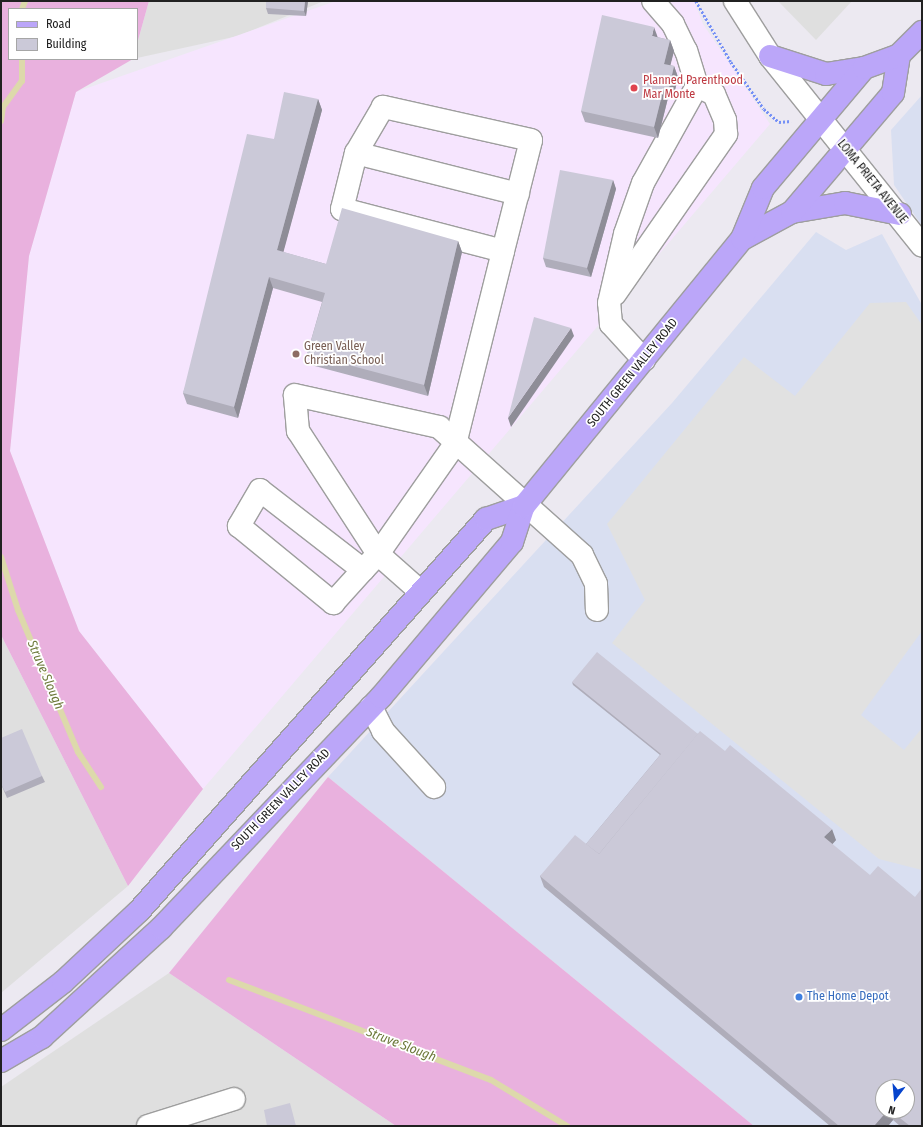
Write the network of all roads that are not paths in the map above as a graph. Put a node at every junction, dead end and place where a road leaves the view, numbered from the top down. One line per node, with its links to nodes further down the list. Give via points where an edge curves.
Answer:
1 (653, 1): 7 (street, via 673,24 686,51)
2 (735, 1): 5 (street, LOMA PRIETA AVENUE)
3 (922, 32): 4 (main road)
4 (900, 55): 6 (main road); 9 (main road, SOUTH GREEN VALLEY ROAD, via 893,93)
5 (770, 56): 6 (main road, via 826,74); 8 (street, LOMA PRIETA AVENUE)
6 (864, 68): 8 (main road, SOUTH GREEN VALLEY ROAD)
7 (697, 86): 17 (street, via 643,183 625,234); 17 (street, via 714,94 725,120 726,134)
8 (821, 119): 9 (street, LOMA PRIETA AVENUE); 14 (main road, SOUTH GREEN VALLEY ROAD, via 763,188)
9 (844, 148): 12 (main road, SOUTH GREEN VALLEY ROAD); 13 (street, LOMA PRIETA AVENUE)
10 (356, 153): 11 (street); 11 (street, via 383,107 531,140); 16 (street, via 342,209)
11 (518, 194): 16 (street)
12 (792, 212): 13 (main road, via 845,203); 14 (main road, SOUTH GREEN VALLEY ROAD)
13 (900, 214): 15 (street, LOMA PRIETA AVENUE)
14 (742, 239): 18 (main road, SOUTH GREEN VALLEY ROAD)
15 (922, 246)
16 (503, 251): 19 (street)
17 (609, 303): 18 (street, via 611,324)
18 (644, 360): 20 (main road, SOUTH GREEN VALLEY ROAD)
19 (455, 444): 20 (street); 21 (street); 21 (street, via 439,427 295,394 298,431)
20 (524, 506): 23 (main road, via 486,519); 24 (street, via 587,563 596,584); 25 (main road, SOUTH GREEN VALLEY ROAD, via 512,542)
21 (378, 554): 22 (street); 23 (street)
22 (363, 570): 22 (street, via 333,603 239,526 260,490)
23 (421, 592): 27 (main road, via 139,911 63,982)
24 (597, 610)
25 (371, 707): 26 (street, via 383,731); 28 (main road, SOUTH GREEN VALLEY ROAD, via 161,928 42,1037)
26 (434, 787)
27 (1, 1030)
28 (1, 1061)
29 (234, 1099): 30 (street)
30 (148, 1126)

